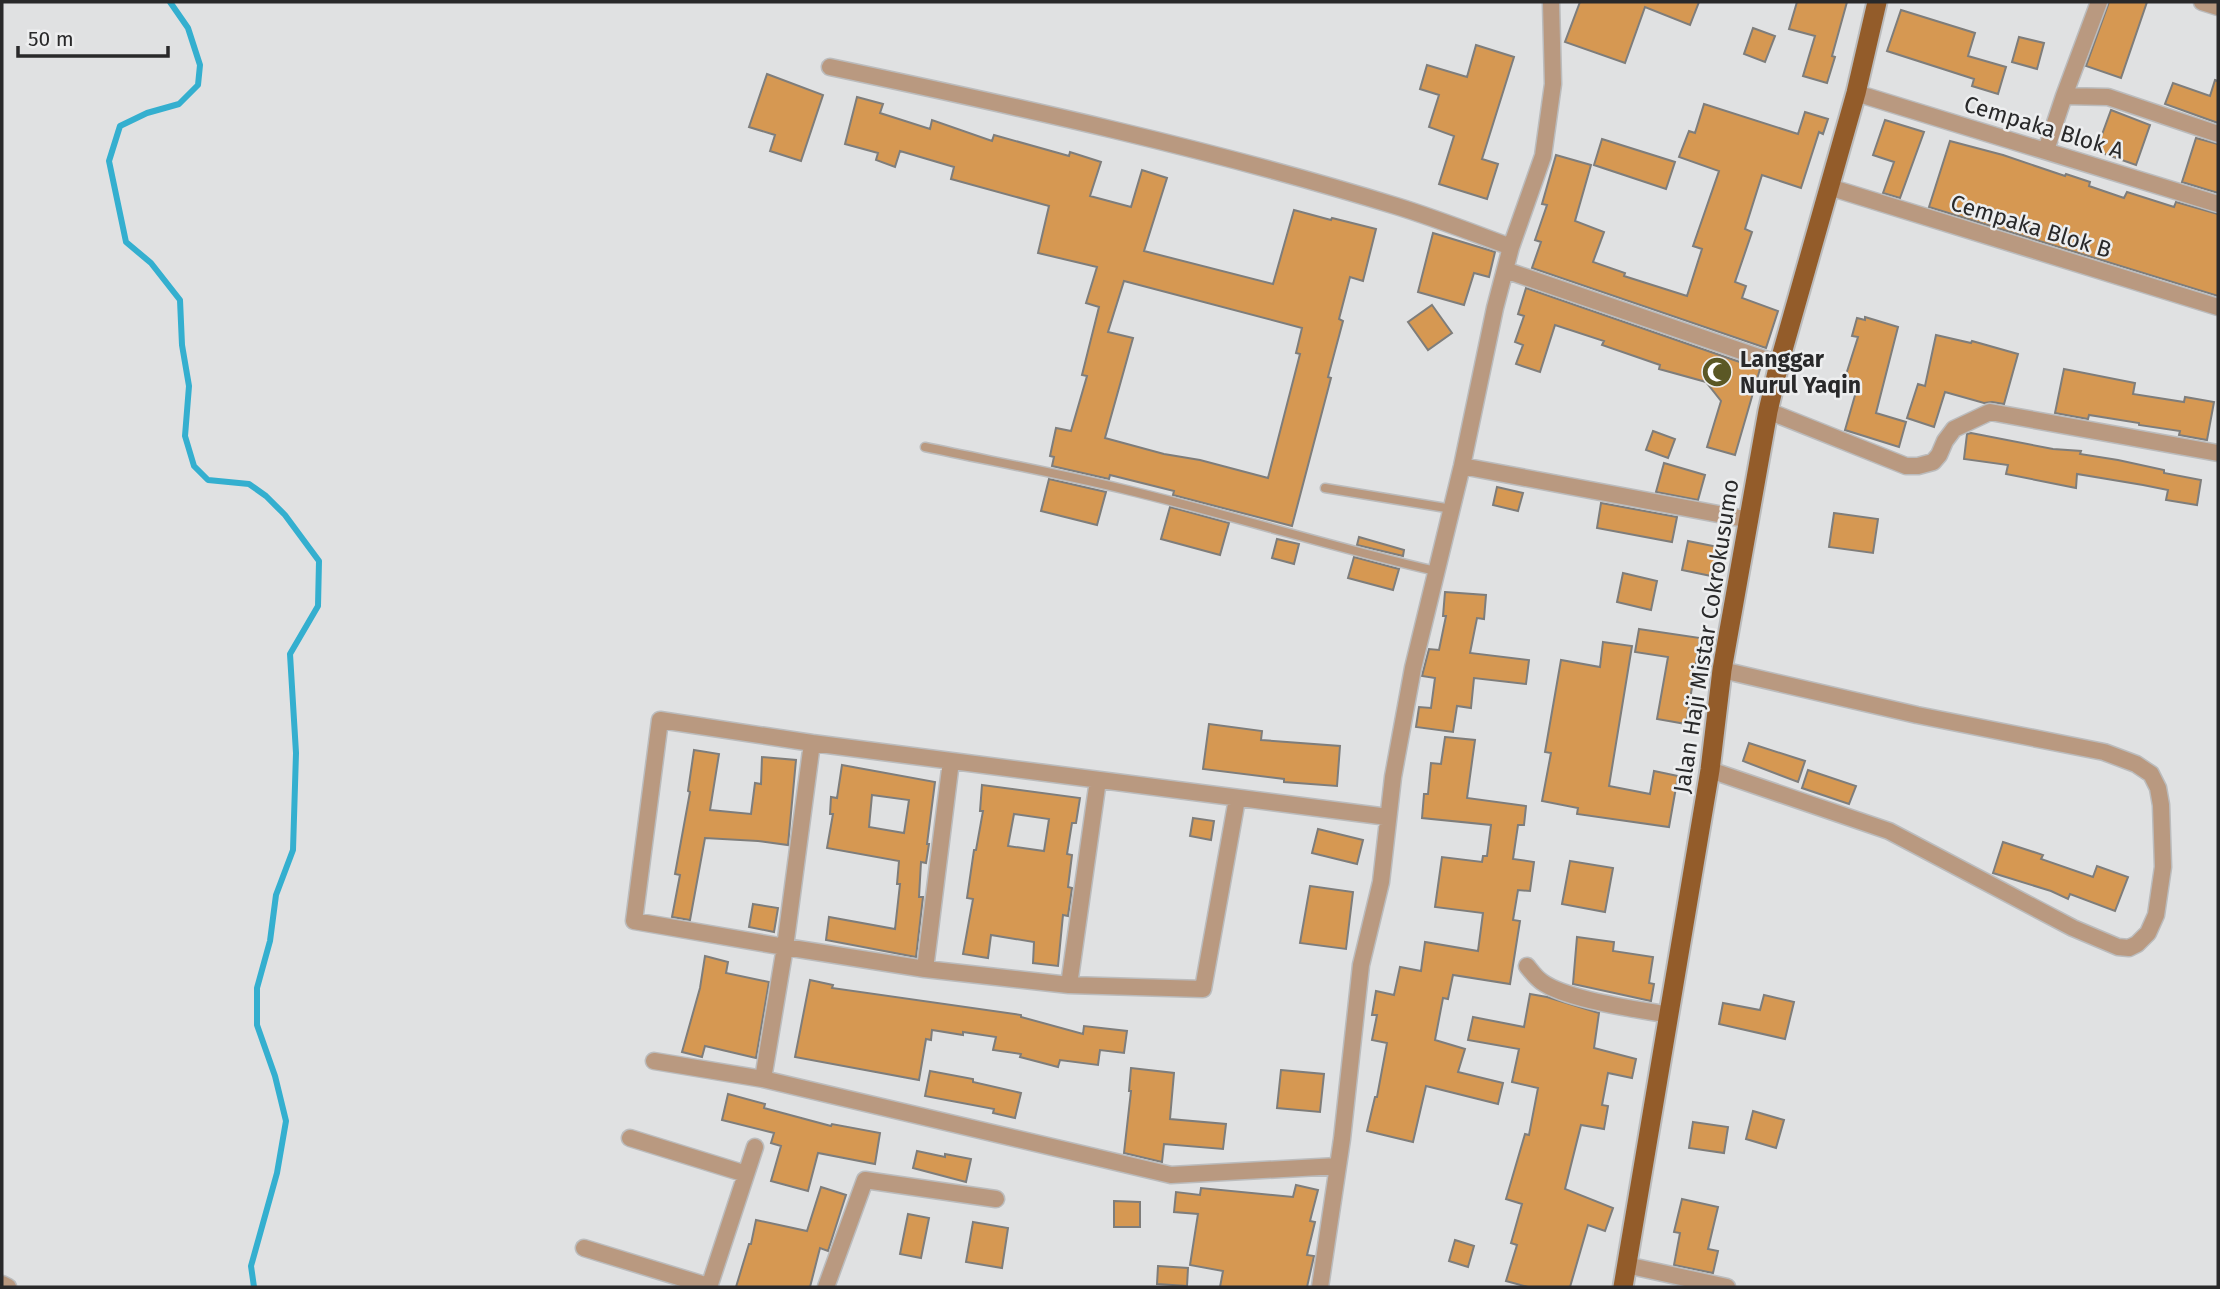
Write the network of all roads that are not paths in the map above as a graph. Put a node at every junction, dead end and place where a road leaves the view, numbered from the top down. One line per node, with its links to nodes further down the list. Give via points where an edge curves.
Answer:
1 (1552, 2): 13 (street, via 1553,84 1543,156)
2 (1877, 2): 7 (main road, Jalan Haji Mistar Cokrokusumo)
3 (2099, 2): 8 (street)
4 (2202, 2): 5 (street)
5 (2218, 7)
6 (830, 67): 13 (street, via 1010,105 1244,164 1398,206)
7 (1856, 93): 10 (street, Cempaka Blok A); 11 (main road, Jalan Haji Mistar Cokrokusumo)
8 (2064, 96): 9 (street, via 2108,97); 10 (street)
9 (2218, 134)
10 (2046, 150): 12 (street, Cempaka Blok A)
11 (1829, 187): 15 (street, Cempaka Blok B); 16 (main road, Jalan Haji Mistar Cokrokusumo)
12 (2218, 205)
13 (1511, 247): 14 (street)
14 (1504, 270): 16 (street); 20 (street)
15 (2218, 307)
16 (1779, 364): 17 (main road, Jalan Haji Mistar Cokrokusumo)
17 (1768, 411): 19 (street, via 1906,466 1933,462 1954,429 1990,412); 23 (main road, Jalan Haji Mistar Cokrokusumo)
18 (925, 447): 24 (lane, via 1122,488)
19 (2218, 453)
20 (1462, 466): 22 (street); 23 (street)
21 (1325, 488): 22 (lane)
22 (1452, 509): 24 (street)
23 (1750, 520): 25 (main road, Jalan Haji Mistar Cokrokusumo)
24 (1436, 572): 31 (street, via 1413,668)
25 (1722, 670): 28 (main road, Jalan Haji Mistar Cokrokusumo); 28 (street, via 2104,752 2136,764 2151,774 2161,805 2163,867 2156,915 2137,944 2118,947 1889,831)
26 (812, 743): 27 (street); 32 (street); 32 (street, via 660,720 634,921)
27 (951, 761): 29 (street); 34 (street)
28 (1710, 770): 36 (main road, Jalan Haji Mistar Cokrokusumo)
29 (1098, 780): 30 (street); 35 (street)
30 (1237, 799): 31 (street); 35 (street, via 1203,989)
31 (1388, 817): 41 (street, via 1381,882 1361,965)
32 (785, 947): 34 (street); 38 (street)
33 (1527, 966): 36 (street, via 1542,982 1567,993)
34 (925, 969): 35 (street)
35 (1069, 985)
36 (1669, 1016): 45 (main road, Jalan Haji Mistar Cokrokusumo)
37 (654, 1061): 38 (street)
38 (763, 1079): 41 (street, via 1171,1175)
39 (630, 1138): 42 (street)
40 (755, 1147): 42 (street)
41 (1338, 1166): 50 (street)
42 (746, 1174): 48 (street)
43 (996, 1199): 49 (street, via 865,1180)
44 (584, 1248): 48 (street)
45 (1626, 1265): 51 (main road, Jalan Haji Mistar Cokrokusumo); 52 (street)
46 (2, 1284): 47 (street)
47 (8, 1287)
48 (709, 1287)
49 (826, 1287)
50 (1320, 1287)
51 (1623, 1287)
52 (1727, 1287)

